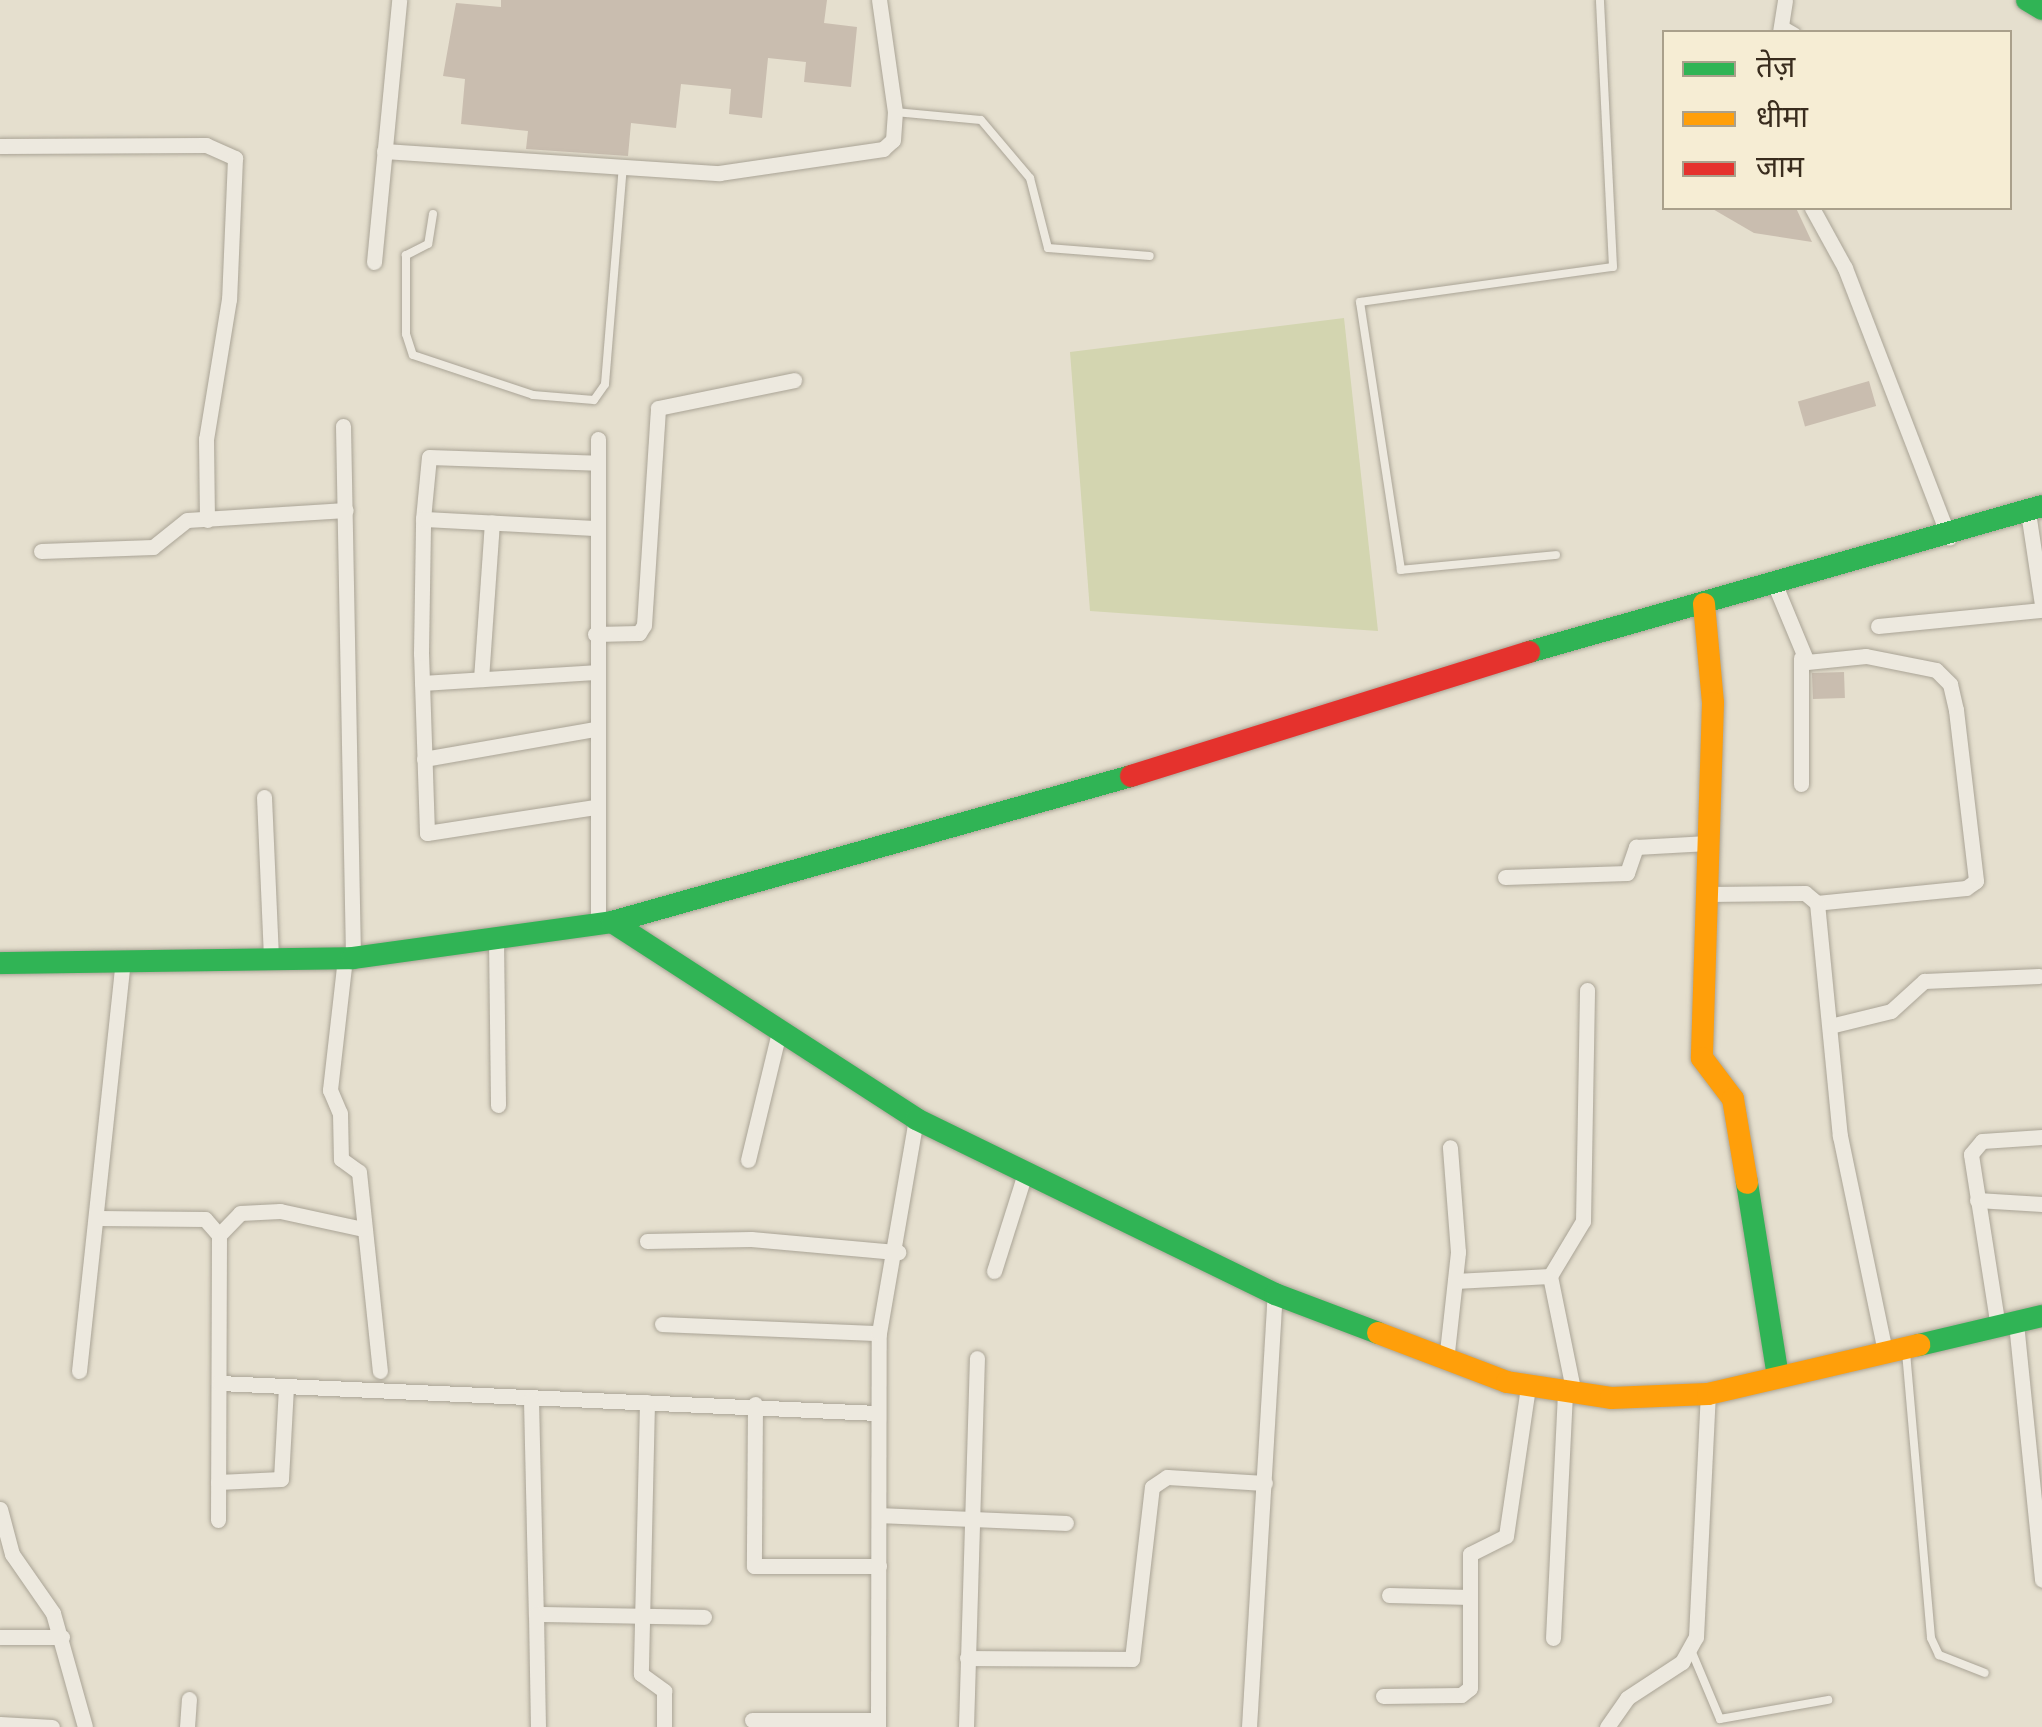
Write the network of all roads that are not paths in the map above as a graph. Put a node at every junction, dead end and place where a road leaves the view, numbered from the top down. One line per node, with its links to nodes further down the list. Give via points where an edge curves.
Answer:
1 (399, 0): 10 (street)
2 (879, 0): 8 (street)
3 (1600, 0): 28 (lane, via 1613,266 1360,302 1401,570)
4 (1785, 0): 7 (street)
5 (2027, 0): 6 (main road)
6 (2042, 9)
7 (1786, 30)
8 (894, 112): 11 (street, via 893,140 876,150 719,174); 14 (lane, via 981,120 1030,178 1051,250)
9 (0, 146): 23 (street, via 206,145 236,158 228,299 206,440)
10 (384, 151): 11 (street); 15 (street)
11 (624, 167): 13 (lane, via 606,384 594,400 533,395 413,355 406,334 406,255 428,244)
12 (1813, 210): 26 (street, via 1844,268)
13 (433, 214)
14 (1150, 256)
15 (374, 262)
16 (794, 380): 33 (street, via 658,408 644,625 640,632)
17 (343, 426): 21 (street)
18 (598, 438): 19 (street)
19 (598, 463): 22 (street, via 429,456); 25 (street)
20 (2035, 509): 26 (main road); 31 (street)
21 (346, 510): 23 (street); 49 (street)
22 (423, 519): 24 (street); 37 (street)
23 (206, 520): 27 (street, via 178,522 153,547)
24 (492, 522): 25 (street); 36 (street)
25 (596, 528): 33 (street)
26 (1949, 538): 29 (main road)
27 (41, 551)
28 (1556, 556)
29 (1775, 586): 30 (main road); 34 (street)
30 (1704, 604): 43 (main road, via 1713,703); 47 (main road, via 1489,663 990,820)
31 (2042, 607): 32 (street)
32 (1878, 626)
33 (595, 634): 35 (street)
34 (1801, 658): 40 (street); 46 (street, via 1876,657 1944,676 1954,694 1976,871 1966,888)
35 (595, 672): 36 (street); 38 (street)
36 (481, 679): 37 (street)
37 (422, 683): 39 (street)
38 (595, 728): 39 (street); 42 (street)
39 (424, 759): 42 (street, via 427,834)
40 (1800, 784)
41 (264, 796): 50 (street)
42 (595, 807): 47 (street)
43 (1708, 843): 44 (street, via 1636,847 1627,873); 45 (main road)
44 (1505, 877)
45 (1707, 894): 46 (street, via 1804,893); 83 (main road, via 1702,1058 1732,1100)
46 (1817, 903): 55 (street)
47 (605, 924): 48 (main road); 56 (main road)
48 (496, 939): 49 (main road); 57 (street)
49 (349, 958): 50 (main road); 66 (street, via 330,1090 340,1113 340,1159 360,1172)
50 (271, 959): 51 (main road)
51 (123, 961): 52 (main road); 65 (street)
52 (0, 963)
53 (2039, 976): 55 (street, via 1924,981 1891,1011)
54 (1587, 990): 71 (street, via 1584,1212)
55 (1830, 1026): 78 (street, via 1840,1136)
56 (779, 1032): 58 (main road); 61 (street)
57 (498, 1105)
58 (916, 1119): 62 (main road); 69 (street)
59 (2042, 1137): 63 (street, via 1973,1146)
60 (1450, 1147): 72 (street)
61 (748, 1160)
62 (1026, 1170): 70 (street); 73 (main road)
63 (1977, 1200): 64 (street); 76 (street)
64 (2042, 1204)
65 (97, 1218): 67 (street, via 205,1219); 81 (street)
66 (363, 1229): 67 (street, via 280,1212 240,1213); 82 (street)
67 (219, 1234): 84 (street)
68 (646, 1242): 69 (street, via 751,1239)
69 (898, 1252): 77 (street)
70 (994, 1272)
71 (1550, 1276): 72 (street); 87 (street)
72 (1455, 1281): 80 (street)
73 (1276, 1294): 80 (main road); 94 (street)
74 (2042, 1316): 76 (main road)
75 (662, 1324): 77 (street)
76 (2007, 1324): 78 (main road); 101 (street)
77 (879, 1332): 92 (street)
78 (1896, 1349): 83 (main road); 112 (lane, via 1931,1638 1939,1655)
79 (976, 1358): 97 (street)
80 (1446, 1360): 86 (main road)
81 (79, 1371)
82 (380, 1371)
83 (1778, 1377): 88 (main road)
84 (219, 1384): 85 (street); 93 (street)
85 (286, 1386): 89 (street); 93 (street, via 281,1479)
86 (1528, 1387): 87 (main road); 103 (street, via 1508,1532 1500,1542 1472,1549)
87 (1570, 1394): 88 (main road); 109 (street)
88 (1708, 1394): 110 (street, via 1700,1620)
89 (530, 1400): 90 (street); 104 (street)
90 (646, 1402): 91 (street); 105 (street)
91 (754, 1404): 92 (street); 100 (street, via 754,1566)
92 (877, 1413): 96 (street)
93 (218, 1482): 98 (street)
94 (1265, 1483): 111 (street, via 1167,1477 1152,1487 1132,1659); 125 (street)
95 (0, 1510): 108 (street, via 12,1554)
96 (879, 1514): 97 (street); 100 (street)
97 (970, 1516): 99 (street); 111 (street)
98 (218, 1520)
99 (1066, 1523)
100 (879, 1566): 118 (street)
101 (2042, 1580)
102 (1390, 1596): 103 (street)
103 (1470, 1597): 113 (street, via 1467,1692)
104 (536, 1614): 105 (street); 122 (street)
105 (643, 1616): 106 (street); 123 (street, via 640,1674 664,1691)
106 (704, 1616)
107 (0, 1637): 108 (street)
108 (62, 1637): 120 (street)
109 (1552, 1638)
110 (1691, 1650): 115 (lane, via 1720,1719); 126 (street, via 1628,1698)
111 (967, 1658): 124 (street)
112 (1985, 1673)
113 (1383, 1696)
114 (189, 1698): 121 (street)
115 (1828, 1700)
116 (752, 1720): 118 (street)
117 (0, 1724): 119 (street)
118 (878, 1724)
119 (52, 1727)
120 (84, 1727)
121 (187, 1727)
122 (538, 1727)
123 (664, 1727)
124 (966, 1727)
125 (1250, 1727)
126 (1607, 1727)

